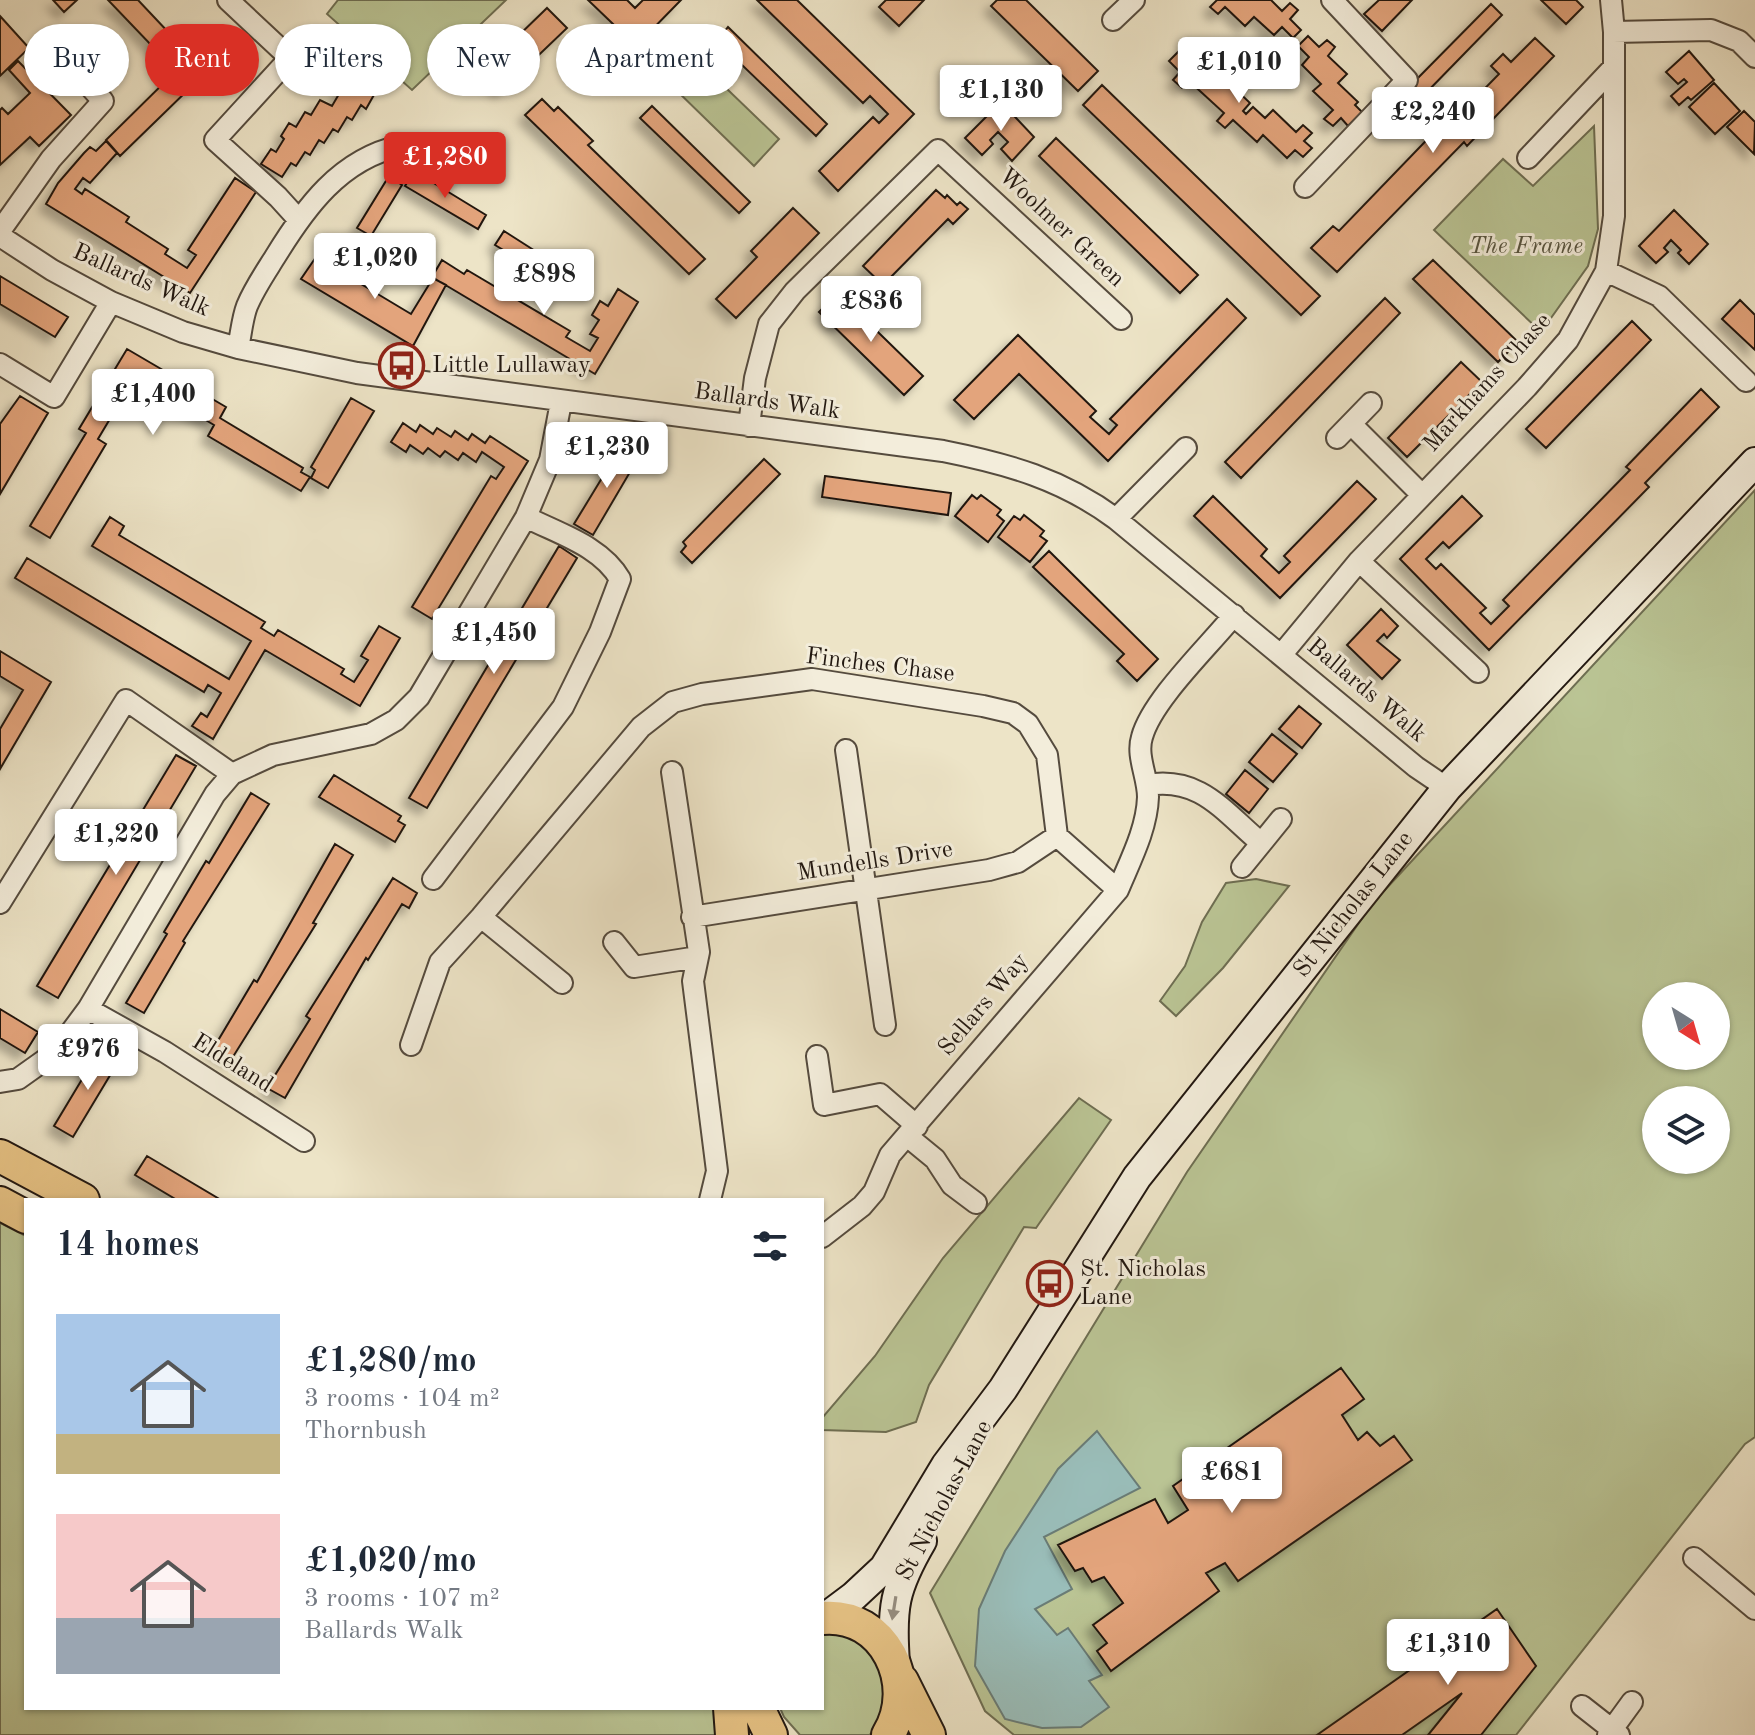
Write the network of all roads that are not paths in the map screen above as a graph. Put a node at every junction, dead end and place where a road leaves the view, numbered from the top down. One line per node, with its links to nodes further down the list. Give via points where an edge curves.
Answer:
1 (228, 0): 13 (street, via 290,58 215,140)
2 (1134, 0): 5 (street)
3 (1333, 0): 12 (street, via 1407,80)
4 (1611, 0): 6 (street, Markhams Chase)
5 (1113, 20)
6 (1614, 32): 7 (street, via 1711,30 1739,41); 8 (street, Markhams Chase)
7 (1755, 57)
8 (1613, 68): 11 (street); 15 (street, Markhams Chase, via 1614,216)
9 (99, 96): 14 (street, via 103,101 51,159)
10 (400, 146): 13 (street, via 361,159 323,189)
11 (1528, 158)
12 (1305, 187)
13 (298, 219): 18 (street, via 247,307)
14 (0, 234): 16 (street, Ballards Walk)
15 (1606, 271): 20 (street, via 1659,296); 26 (street, Markhams Chase, via 1568,340)
16 (111, 302): 18 (street, Ballards Walk); 19 (street, via 54,397)
17 (1121, 319): 23 (street, Woolmer Green, via 938,150 795,291 769,324)
18 (238, 348): 21 (street, Ballards Walk, via 357,373)
19 (0, 364)
20 (1746, 381)
21 (561, 402): 23 (street, Ballards Walk); 27 (street, via 550,460)
22 (1371, 403): 26 (street, via 1344,431)
23 (749, 426): 28 (street, Ballards Walk, via 998,462 1069,490)
24 (1186, 448): 28 (street)
25 (1755, 462): 37 (main road, St Nicholas Lane)
26 (1422, 495): 29 (street, Markhams Chase)
27 (526, 517): 35 (street, via 419,697 396,720 371,734 273,755); 42 (street, via 598,553 620,579 563,707)
28 (1116, 519): 30 (street, Ballards Walk)
29 (1359, 561): 31 (street, Markhams Chase); 32 (street)
30 (1234, 615): 31 (street, Ballards Walk); 36 (street, Sellars Way, via 1149,720 1140,751)
31 (1282, 654): 37 (street, Ballards Walk)
32 (1478, 672)
33 (846, 750): 43 (street)
34 (672, 772): 47 (street)
35 (232, 774): 45 (street, via 126,700); 51 (street, via 215,794)
36 (1147, 785): 40 (street, via 1168,781 1195,787); 44 (street, Sellars Way, via 1143,825)
37 (1447, 788): 65 (main road, St Nicholas Lane, via 1137,1177)
38 (1281, 819): 40 (street)
39 (1057, 836): 43 (street, Mundells Drive, via 1018,862); 44 (street); 46 (street, Finches Chase, via 1047,755 1028,724 1013,713 812,679 761,685 673,702 641,727)
40 (1261, 843): 41 (street)
41 (1242, 867)
42 (433, 879)
43 (865, 890): 47 (street, Mundells Drive); 52 (street)
44 (1118, 890): 56 (street, Sellars Way)
45 (0, 903)
46 (481, 917): 50 (street); 53 (street, Finches Chase, via 440,962)
47 (692, 917): 49 (street)
48 (614, 942): 49 (street, via 634,967)
49 (698, 957): 60 (street, via 693,981 717,1171)
50 (562, 983)
51 (88, 1009): 55 (street, via 56,1052 18,1079); 57 (street, Eldeland)
52 (885, 1025)
53 (411, 1045)
54 (817, 1056): 56 (street, via 824,1105 880,1094)
55 (0, 1082)
56 (912, 1131): 62 (street, via 952,1185); 64 (street, Sellars Way, via 890,1155 874,1192)
57 (304, 1141)
58 (0, 1156): 59 (main road)
59 (79, 1198)
60 (710, 1198)
61 (0, 1203): 63 (main road)
62 (976, 1203)
63 (24, 1216)
64 (824, 1235)
65 (1003, 1389): 68 (main road, St Nicholas Lane, via 946,1465 884,1568); 69 (main road, St Nicholas Lane, one-way to 69, via 967,1466 900,1583 892,1617)
66 (1694, 1558): 67 (street)
67 (1755, 1609)
68 (824, 1618): 69 (main road, via 862,1625 883,1643)
69 (896, 1665): 79 (main road, via 900,1709); 80 (main road)
70 (1632, 1702): 75 (street)
71 (1582, 1706): 75 (street)
72 (730, 1710): 76 (main road)
73 (758, 1710): 77 (main road)
74 (759, 1710): 78 (main road)
75 (1613, 1733)
76 (732, 1735)
77 (754, 1735)
78 (771, 1735)
79 (888, 1735)
80 (929, 1735)

